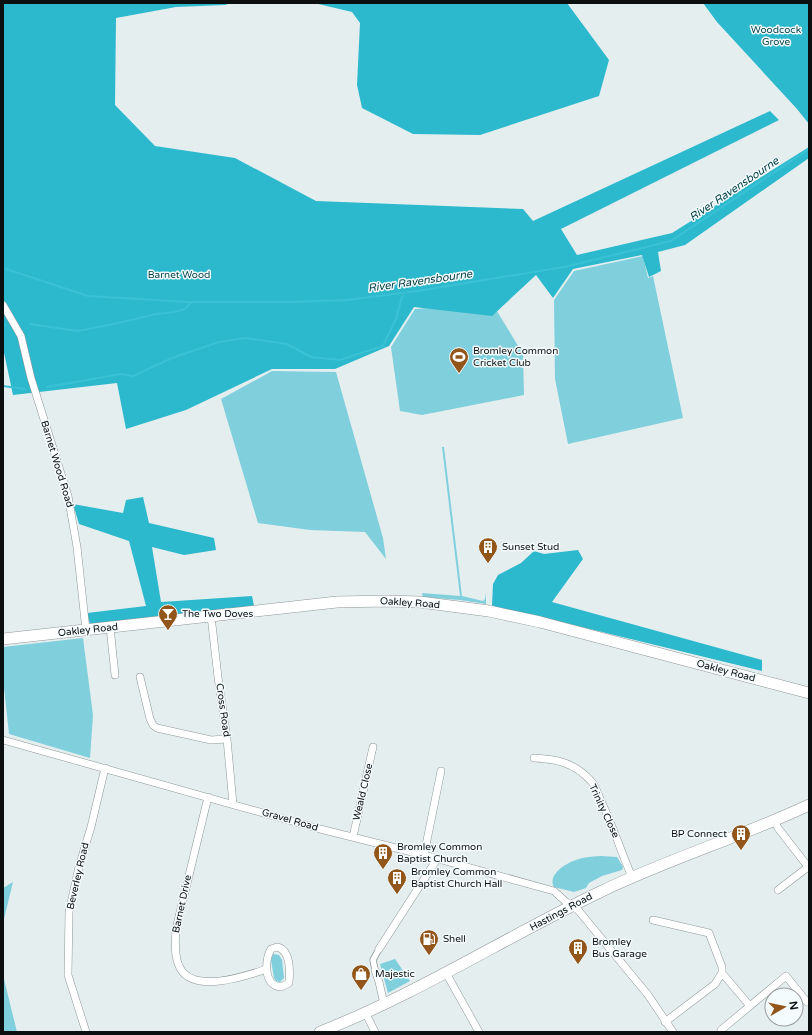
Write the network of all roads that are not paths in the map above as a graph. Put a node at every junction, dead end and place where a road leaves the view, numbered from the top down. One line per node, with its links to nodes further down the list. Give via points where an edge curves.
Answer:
1 (3, 305): 4 (street, Barnet Wood Road, via 21,336 33,386 68,496)
2 (211, 616): 3 (main road, Oakley Road); 8 (main road, Oakley Road, via 361,601 454,606 540,622); 9 (street, Cross Road)
3 (110, 627): 4 (main road, Oakley Road); 6 (street)
4 (86, 630): 5 (main road, Oakley Road)
5 (3, 639)
6 (115, 675)
7 (140, 677): 9 (street, via 150,719 157,728 211,740)
8 (809, 693)
9 (227, 739): 16 (street, Cross Road)
10 (3, 740): 13 (street, Gravel Road)
11 (373, 747): 19 (street, Weald Close)
12 (534, 758): 23 (street, Trinity Close, via 561,762 573,767 592,782)
13 (105, 768): 15 (street, Gravel Road); 38 (street, Beverley Road, via 69,912 68,975)
14 (441, 771): 20 (street)
15 (208, 797): 16 (street, Gravel Road); 28 (street, Barnet Drive, via 176,929 175,946 180,969 187,977 200,981 240,978)
16 (233, 804): 19 (street, Gravel Road)
17 (809, 805): 18 (main road, Hastings Road)
18 (774, 820): 22 (street); 23 (main road, Hastings Road)
19 (353, 837): 20 (street, Gravel Road)
20 (424, 855): 21 (street, Gravel Road)
21 (437, 858): 25 (street, Gravel Road, via 554,891); 27 (street)
22 (808, 868): 24 (street)
23 (632, 877): 25 (main road, Hastings Road)
24 (778, 890)
25 (569, 904): 30 (main road, Hastings Road); 36 (street, Gravel Road, via 648,995)
26 (653, 920): 31 (street, via 709,933 722,967)
27 (379, 949): 29 (street, via 373,960)
28 (267, 969): 28 (street, via 273,985 281,987 289,982 286,956 281,948 271,949 266,961)
29 (375, 970): 33 (street)
30 (446, 973): 33 (main road, Hastings Road); 41 (street)
31 (722, 974): 34 (street); 36 (street, via 715,984)
32 (807, 1002): 34 (street, via 786,976)
33 (384, 1004): 35 (main road, Hastings Road)
34 (750, 1006): 37 (street)
35 (365, 1012): 39 (main road, Hastings Road); 40 (street)
36 (665, 1022): 42 (street, Gravel Road)
37 (721, 1030)
38 (86, 1032)
39 (320, 1032)
40 (375, 1032)
41 (479, 1032)
42 (673, 1032)

